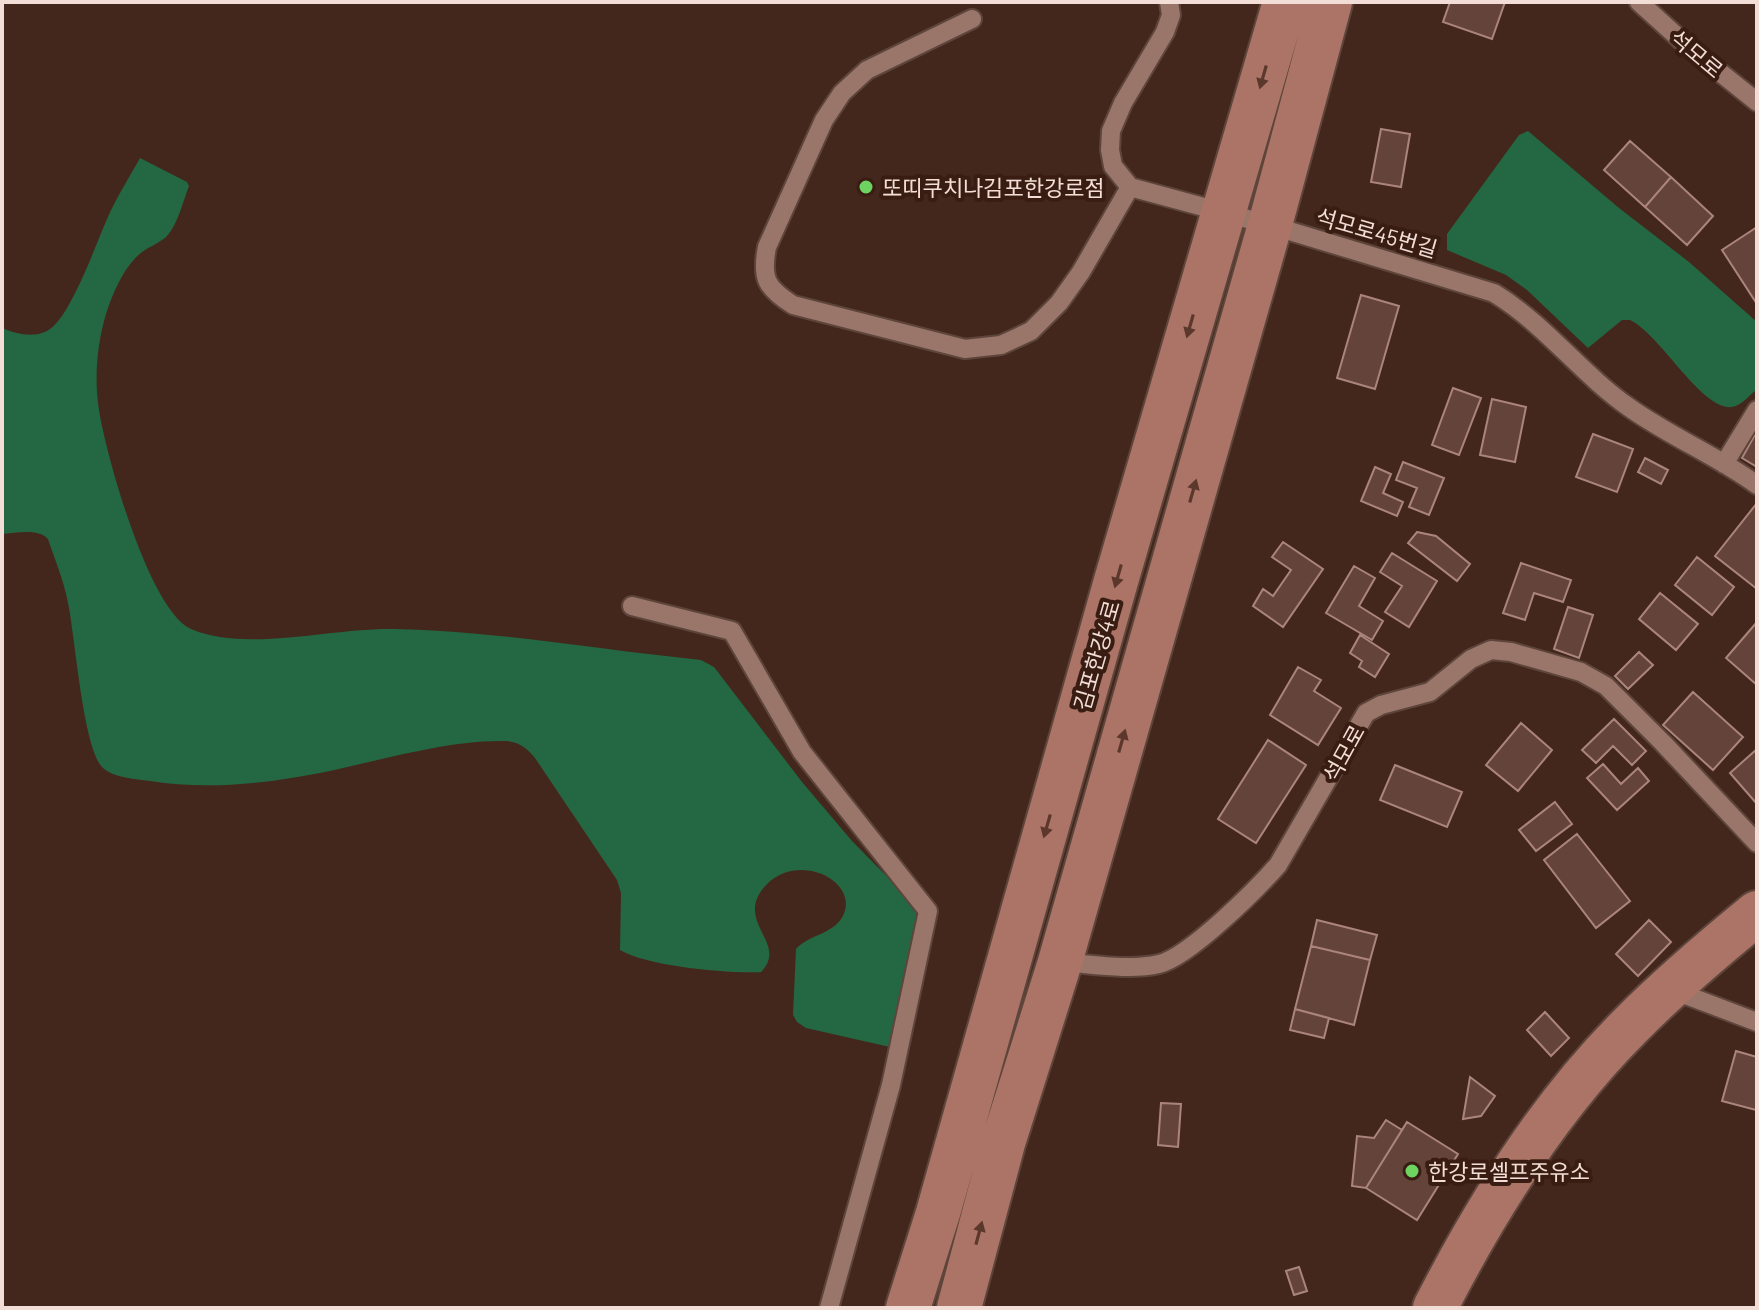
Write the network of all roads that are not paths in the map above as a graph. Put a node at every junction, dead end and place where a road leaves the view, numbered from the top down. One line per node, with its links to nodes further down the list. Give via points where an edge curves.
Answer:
1 (1169, 2): 7 (lane, via 1165,32 1111,131 1113,166)
2 (1285, 2): 8 (street, 김포한강4로, one-way to 8)
3 (1330, 2): 9 (street)
4 (1639, 2): 6 (lane, 석모로)
5 (972, 19): 7 (lane, via 867,70 842,93 824,120 767,247 763,269 772,292 793,305 965,349 1001,345 1031,331 1059,303)
6 (1757, 102)
7 (1130, 187): 8 (lane, 석모로45번길)
8 (1223, 213): 9 (lane, 석모로45번길); 20 (street, 김포한강4로, one-way to 20)
9 (1270, 225): 11 (lane, 석모로45번길, via 1494,293 1516,306 1630,408); 16 (street, one-way to 9)
10 (1757, 410): 11 (lane)
11 (1724, 464): 12 (lane, 석모로45번길)
12 (1757, 485)
13 (632, 606): 19 (lane, via 732,631 802,752 928,911 891,1085)
14 (1757, 843): 16 (lane, 석모로, via 1599,682 1567,667 1491,650 1430,692 1366,713 1278,865 1183,953 1157,965)
15 (1757, 913): 17 (street)
16 (1060, 962): 21 (street, one-way to 16)
17 (1670, 989): 18 (lane); 22 (street, via 1566,1100)
18 (1757, 1022)
19 (829, 1308)
20 (908, 1308)
21 (959, 1308)
22 (1435, 1308)

